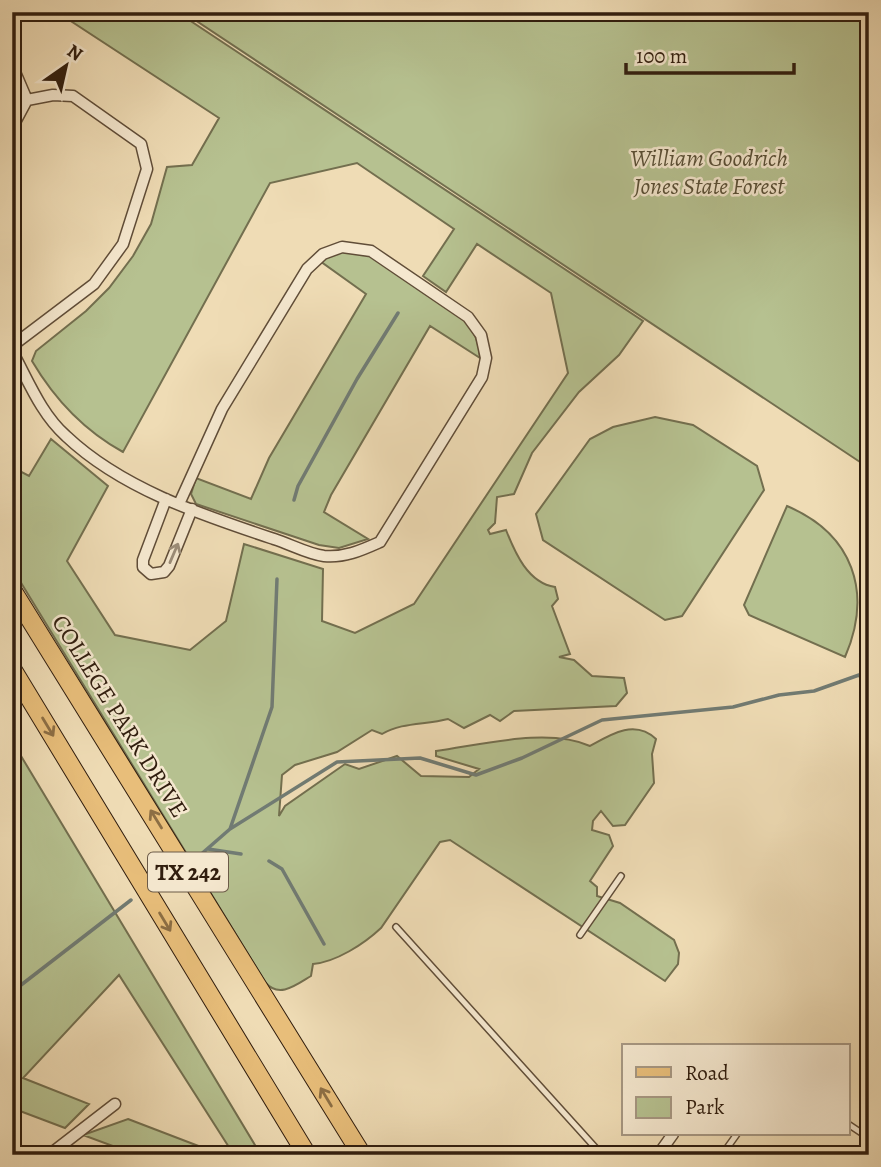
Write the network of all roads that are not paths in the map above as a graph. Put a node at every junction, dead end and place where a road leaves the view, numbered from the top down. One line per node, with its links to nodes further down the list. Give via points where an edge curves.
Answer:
1 (12, 65): 2 (street)
2 (27, 100): 3 (street); 4 (street, via 53,94 73,96 141,144 147,169 123,244 94,284)
3 (12, 128)
4 (12, 349): 5 (street, via 38,400 64,435)
5 (166, 499): 6 (street); 7 (street, one-way to 7, via 143,560 151,574 169,566)
6 (179, 504): 7 (street); 7 (street, via 222,409 307,269 323,254 341,247 371,251 468,317 481,335 486,358 482,377 380,542 355,554 324,556)
7 (192, 509)
8 (12, 590): 22 (main road, COLLEGE PARK DRIVE / TX 242, one-way to 8)
9 (12, 669): 21 (main road, TX 242, one-way to 21)
10 (621, 876): 12 (lane)
11 (396, 927): 18 (lane)
12 (580, 935)
13 (115, 1104): 20 (street)
14 (850, 1125): 17 (lane)
15 (672, 1136): 23 (street)
16 (736, 1136): 19 (lane)
17 (869, 1138)
18 (597, 1153)
19 (724, 1154)
20 (49, 1155)
21 (307, 1155)
22 (362, 1155)
23 (658, 1155)

